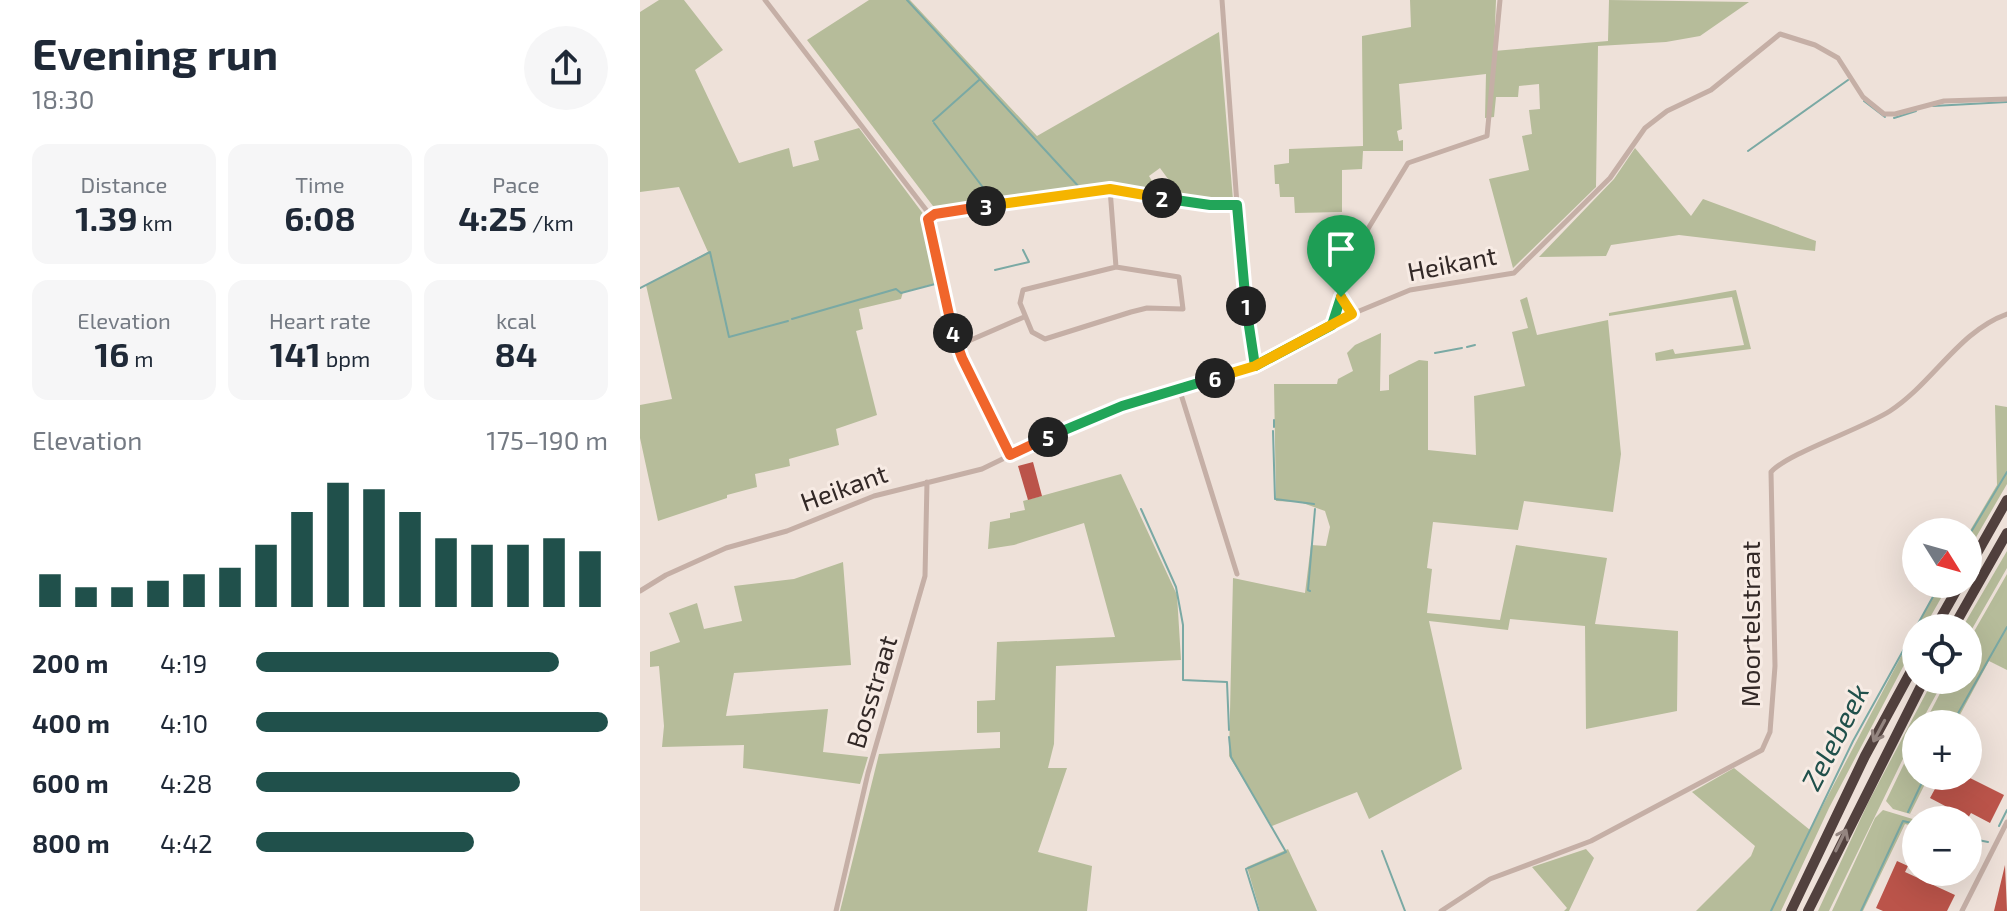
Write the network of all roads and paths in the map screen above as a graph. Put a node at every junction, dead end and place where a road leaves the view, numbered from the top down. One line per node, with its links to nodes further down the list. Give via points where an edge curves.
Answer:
1 (765, 0): 7 (street)
2 (1222, 0): 6 (street)
3 (1500, 0): 9 (street, via 1487,136 1408,163 1349,260)
4 (2007, 99): 10 (street, Heikant, via 1944,101 1884,114 1863,97 1838,58 1780,34 1711,90 1645,128 1610,178 1514,273 1410,290)
5 (1110, 189): 6 (street); 7 (street); 8 (street)
6 (1237, 205): 15 (street)
7 (930, 215): 14 (street)
8 (1116, 267): 12 (street, via 1023,290); 12 (street, via 1179,277 1183,309 1139,310 1045,339 1032,332)
9 (1341, 297): 10 (street); 13 (street)
10 (1352, 314): 13 (street, Heikant)
11 (2007, 314): 29 (street, Moortelstraat, via 1987,321 1904,402 1771,472 1775,666 1770,732 1762,750 1591,841 1490,879)
12 (1024, 317): 14 (street)
13 (1332, 325): 15 (street, Heikant)
14 (957, 346): 17 (street)
15 (1255, 366): 16 (street, Heikant)
16 (1179, 388): 17 (street, Heikant, via 1083,420); 22 (street)
17 (1010, 455): 18 (street, Heikant, via 982,469)
18 (927, 482): 23 (street, Heikant, via 701,558); 28 (street, Bosstraat, via 925,576 868,773)
19 (2007, 500): 21 (highway)
20 (2007, 533): 24 (highway)
21 (1982, 544)
22 (1237, 574)
23 (640, 591)
24 (1961, 614)
25 (1902, 688): 30 (highway, one-way to 30)
26 (1917, 694): 31 (highway, one-way to 26)
27 (2007, 822): 32 (street)
28 (836, 911)
29 (1441, 911)
30 (1791, 911)
31 (1808, 911)
32 (1962, 911)

